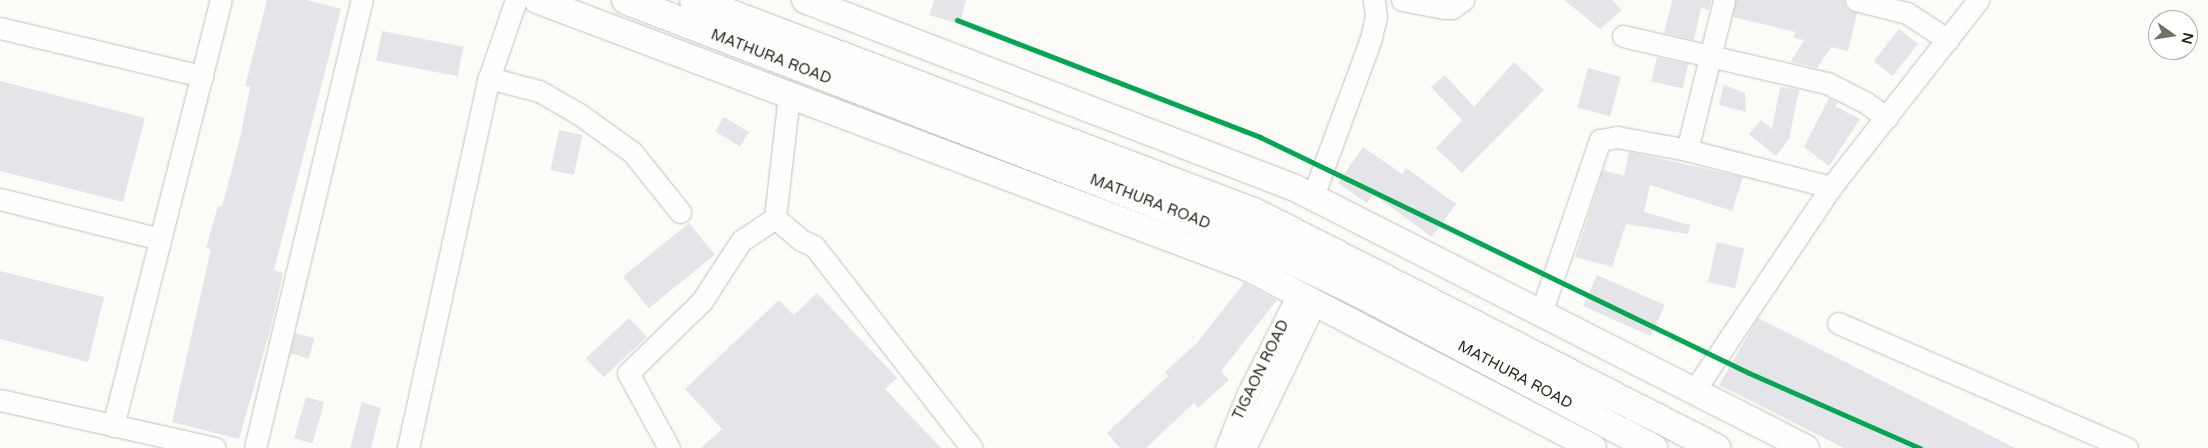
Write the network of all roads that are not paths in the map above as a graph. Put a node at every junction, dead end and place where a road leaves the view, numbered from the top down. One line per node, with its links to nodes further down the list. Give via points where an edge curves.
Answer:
1 (221, 0): 18 (street)
2 (362, 0): 36 (street)
3 (516, 0): 19 (street)
4 (537, 0): 20 (main road)
5 (626, 0): 43 (highway, MATHURA ROAD, via 1249,240)
6 (694, 0): 44 (highway, MATHURA ROAD, via 1256,213)
7 (1374, 0): 24 (street, via 1376,17 1372,38)
8 (1402, 0): 9 (street, via 1444,8)
9 (1463, 0)
10 (1724, 0): 17 (street)
11 (1856, 0): 16 (street, via 1906,13)
12 (1978, 0): 16 (street)
13 (816, 2): 24 (main road)
14 (0, 28): 18 (street)
15 (1623, 36): 17 (street)
16 (1948, 40): 21 (street)
17 (1710, 58): 21 (street, via 1827,83 1865,102); 22 (street)
18 (202, 76): 28 (street)
19 (489, 78): 26 (street, via 539,91 578,114 632,152); 37 (street)
20 (789, 95): 27 (street); 29 (main road, via 1246,267)
21 (1887, 118): 23 (street)
22 (1687, 150): 23 (street); 30 (street, via 1617,137 1600,140)
23 (1832, 187): 32 (street)
24 (1313, 196): 30 (main road)
25 (0, 199): 28 (street)
26 (680, 212)
27 (774, 218): 38 (street, via 741,241 702,300 628,373); 39 (street, via 801,240 814,246)
28 (160, 239): 34 (street)
29 (1306, 298): 40 (street, TIGAON ROAD, via 1247,396); 41 (street, TIGAON ROAD); 42 (main road)
30 (1541, 313): 32 (main road)
31 (1838, 323): 46 (street)
32 (1694, 391): 45 (main road)
33 (0, 400): 34 (street)
34 (113, 426): 35 (street)
35 (215, 448)
36 (255, 448)
37 (408, 448)
38 (669, 448)
39 (972, 448)
40 (1226, 448)
41 (1245, 448)
42 (1594, 448)
43 (1653, 448)
44 (1716, 448)
45 (1806, 448)
46 (2127, 448)

